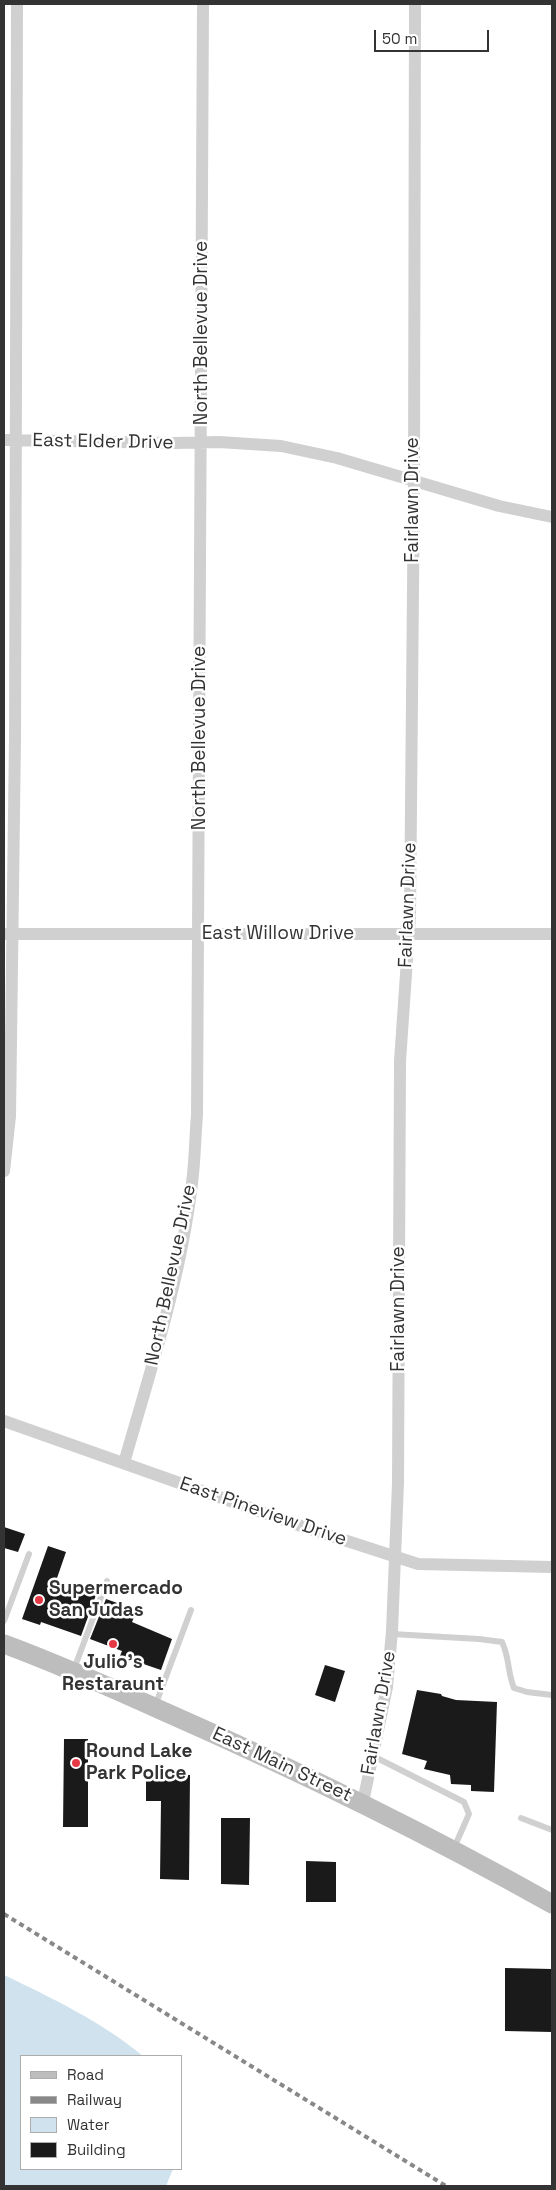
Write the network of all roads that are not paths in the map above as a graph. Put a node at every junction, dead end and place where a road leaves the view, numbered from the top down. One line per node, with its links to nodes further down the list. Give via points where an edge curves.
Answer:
1 (18, 4): 4 (street)
2 (203, 4): 5 (street, North Bellevue Drive)
3 (415, 4): 6 (street, Fairlawn Drive)
4 (10, 440): 5 (street, East Elder Drive); 8 (street)
5 (201, 442): 6 (street, East Elder Drive, via 281,446); 9 (street, North Bellevue Drive)
6 (414, 480): 7 (street, East Elder Drive, via 499,506); 10 (street, Fairlawn Drive)
7 (552, 517)
8 (8, 934): 9 (street, East Willow Drive); 12 (street, via 10,1116)
9 (199, 934): 10 (street, East Willow Drive); 14 (street, North Bellevue Drive, via 197,1115 192,1184 166,1315)
10 (408, 934): 11 (street, East Willow Drive); 16 (street, Fairlawn Drive, via 400,1061)
11 (552, 934)
12 (4, 1171)
13 (4, 1421): 14 (street, East Pineview Drive)
14 (124, 1463): 16 (street, East Pineview Drive)
15 (29, 1554): 20 (lane)
16 (395, 1556): 17 (street, East Pineview Drive, via 418,1564); 21 (street, Fairlawn Drive)
17 (552, 1566)
18 (107, 1581): 23 (lane)
19 (191, 1610): 25 (lane)
20 (4, 1621)
21 (392, 1634): 24 (lane, via 502,1642 508,1655 508,1675 514,1688); 26 (street, Fairlawn Drive, via 387,1687)
22 (4, 1644): 23 (main road, East Main Street)
23 (73, 1673): 25 (main road, East Main Street)
24 (552, 1695)
25 (154, 1707): 27 (main road, East Main Street)
26 (373, 1756): 27 (street, Fairlawn Drive); 30 (lane, via 464,1802 469,1814)
27 (363, 1802): 30 (main road, East Main Street)
28 (521, 1818): 29 (lane)
29 (552, 1830)
30 (454, 1849): 31 (main road, East Main Street)
31 (552, 1904)

